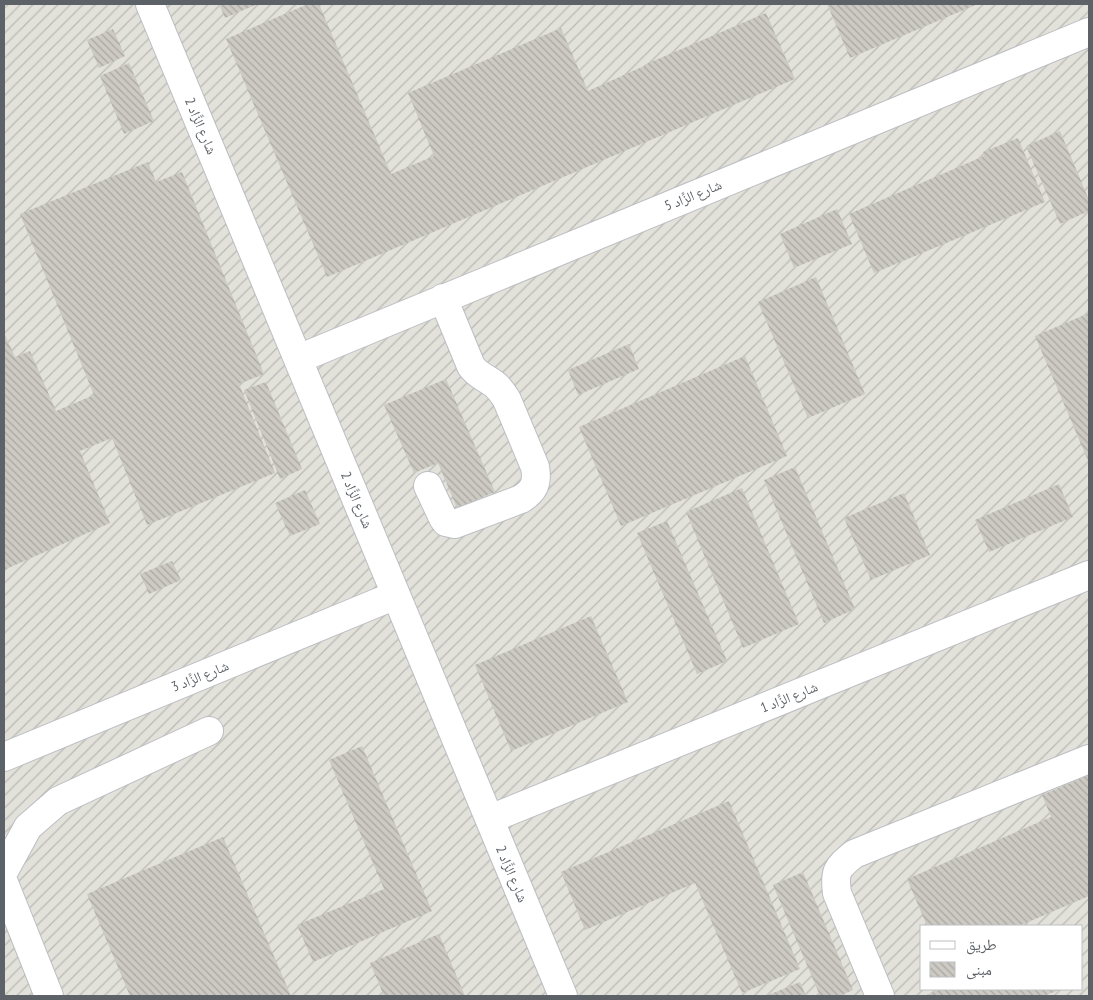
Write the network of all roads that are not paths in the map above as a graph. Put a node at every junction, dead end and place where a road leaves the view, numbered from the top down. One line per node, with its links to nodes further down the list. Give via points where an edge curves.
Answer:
1 (150, 4): 4 (street, شارع الزَّاد 2)
2 (1089, 32): 3 (street, شارع الزَّاد 5)
3 (443, 298): 4 (street, شارع الزَّاد 5); 5 (street, via 471,366 504,394 535,467 536,482 520,499 456,524 443,518)
4 (298, 359): 7 (street, شارع الزَّاد 2)
5 (428, 486)
6 (1089, 575): 11 (street, شارع الزَّاد 1)
7 (396, 596): 9 (street, شارع الزَّاد 3); 11 (street, شارع الزَّاد 2)
8 (209, 731): 12 (street, via 58,801 28,827)
9 (4, 757)
10 (1089, 759): 16 (street, via 854,854 841,865 835,878 837,893)
11 (490, 819): 15 (street, شارع الزَّاد 2)
12 (4, 871)
13 (4, 883): 14 (street)
14 (49, 996)
15 (563, 996)
16 (880, 996)

